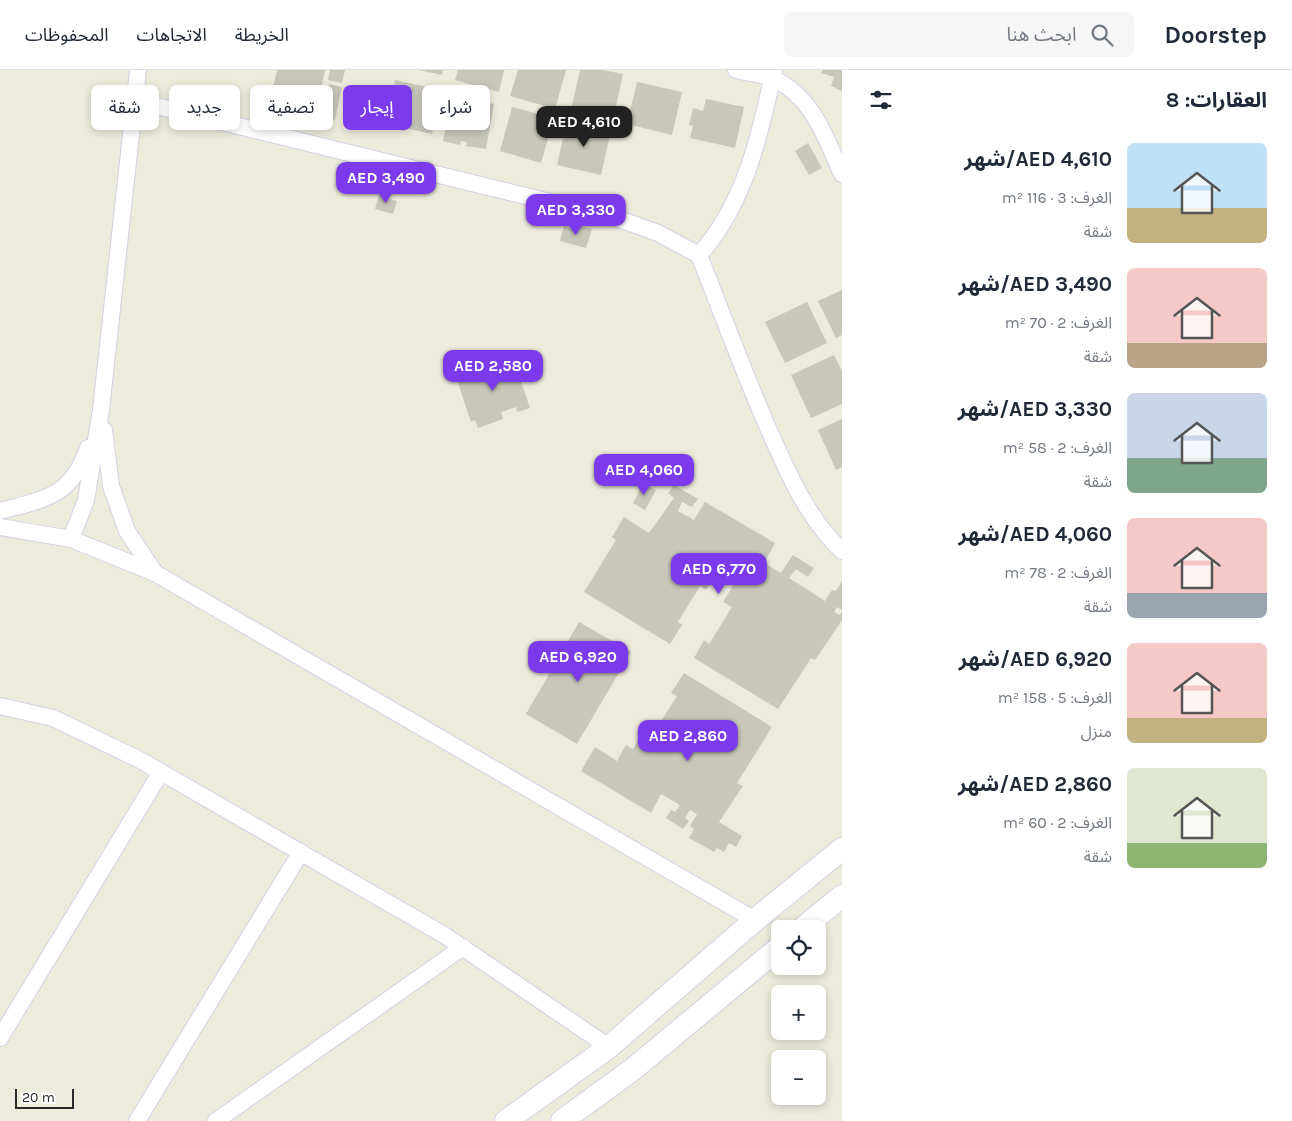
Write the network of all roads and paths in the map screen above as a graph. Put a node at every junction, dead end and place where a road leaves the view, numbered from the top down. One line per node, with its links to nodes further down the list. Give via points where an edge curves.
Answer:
1 (138, 70): 4 (street)
2 (736, 70): 3 (street)
3 (774, 74): 7 (street, via 808,105); 8 (street, via 750,164 732,209 716,236)
4 (137, 85)
5 (159, 107): 8 (street, via 616,218 658,233)
6 (133, 130): 9 (street)
7 (842, 174)
8 (699, 255): 13 (street, via 751,390 791,480)
9 (101, 410): 10 (street, via 81,466 66,487 46,498); 12 (street, via 86,500); 14 (street, via 111,486 127,531)
10 (0, 511)
11 (0, 527): 12 (street)
12 (71, 539): 14 (street)
13 (842, 551)
14 (155, 573): 20 (street)
15 (2, 709): 16 (street, via 53,718)
16 (161, 772): 18 (street); 24 (street)
17 (842, 849): 20 (street)
18 (301, 852): 22 (street); 26 (street)
19 (842, 896): 21 (street)
20 (755, 920): 25 (street)
21 (813, 920)
22 (463, 947): 25 (street); 27 (street)
23 (771, 954): 29 (street, via 632,1070)
24 (0, 1038)
25 (610, 1047): 28 (street)
26 (137, 1121)
27 (216, 1121)
28 (506, 1121)
29 (562, 1121)

